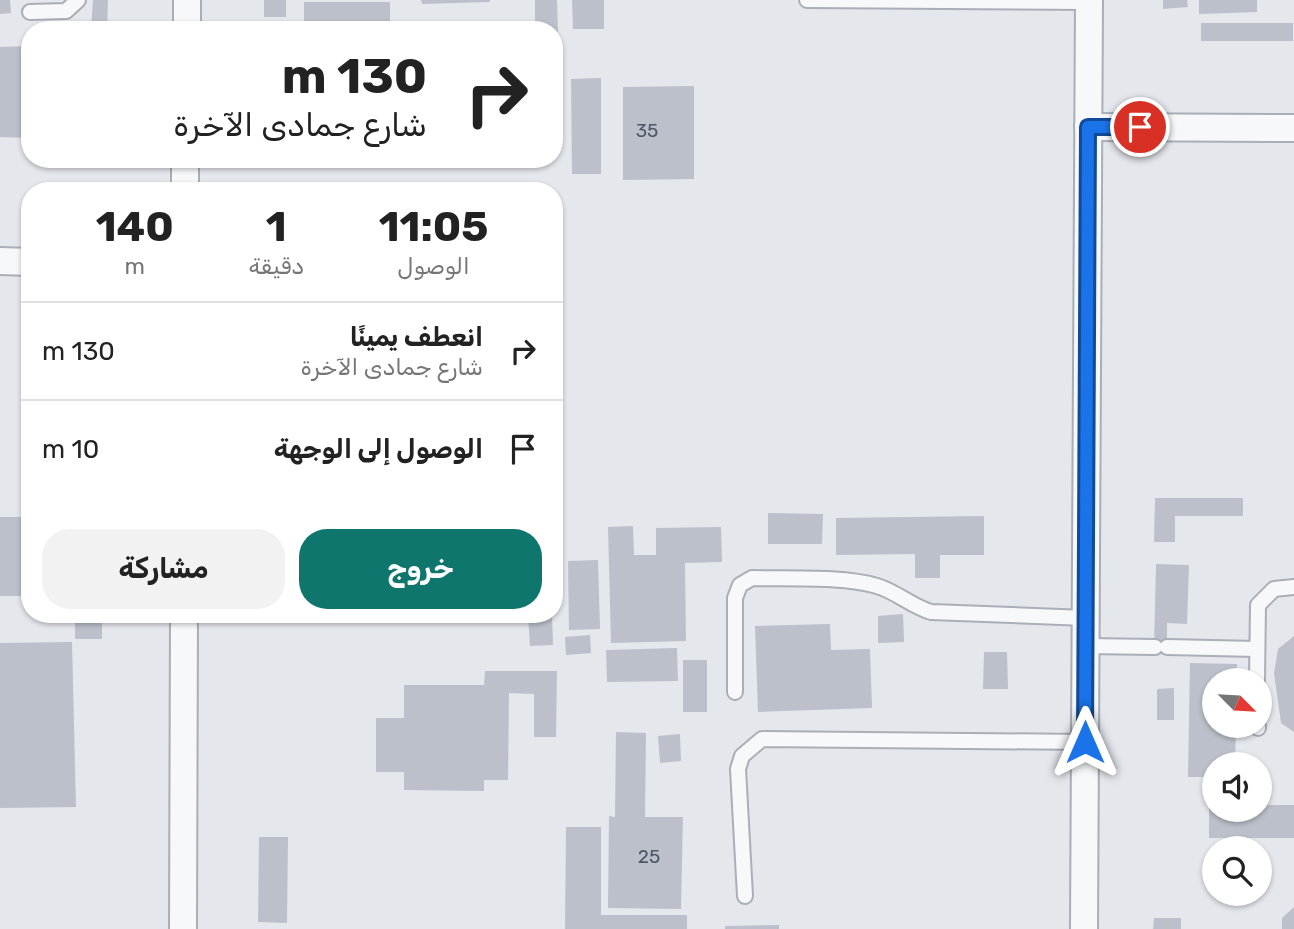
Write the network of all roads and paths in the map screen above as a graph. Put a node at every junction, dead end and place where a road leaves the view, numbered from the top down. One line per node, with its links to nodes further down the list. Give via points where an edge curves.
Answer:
1 (78, 0): 5 (lane, via 66,11)
2 (187, 0): 6 (street)
3 (807, 0): 4 (lane)
4 (1089, 1): 7 (street)
5 (30, 12)
6 (187, 21)
7 (1088, 127): 8 (street); 12 (street)
8 (1294, 128)
9 (0, 261): 10 (street)
10 (21, 262)
11 (1294, 587): 15 (lane, via 1274,589 1262,599 1257,613)
12 (1086, 618): 14 (street); 17 (lane, via 931,612 889,590 864,583 752,578 740,585 735,598)
13 (184, 623): 20 (street)
14 (1086, 646): 15 (lane); 18 (street)
15 (1257, 649): 16 (lane)
16 (1257, 668)
17 (735, 692)
18 (1085, 742): 19 (lane, via 762,738 742,756 738,769); 21 (street)
19 (745, 896)
20 (183, 929)
21 (1084, 929)

